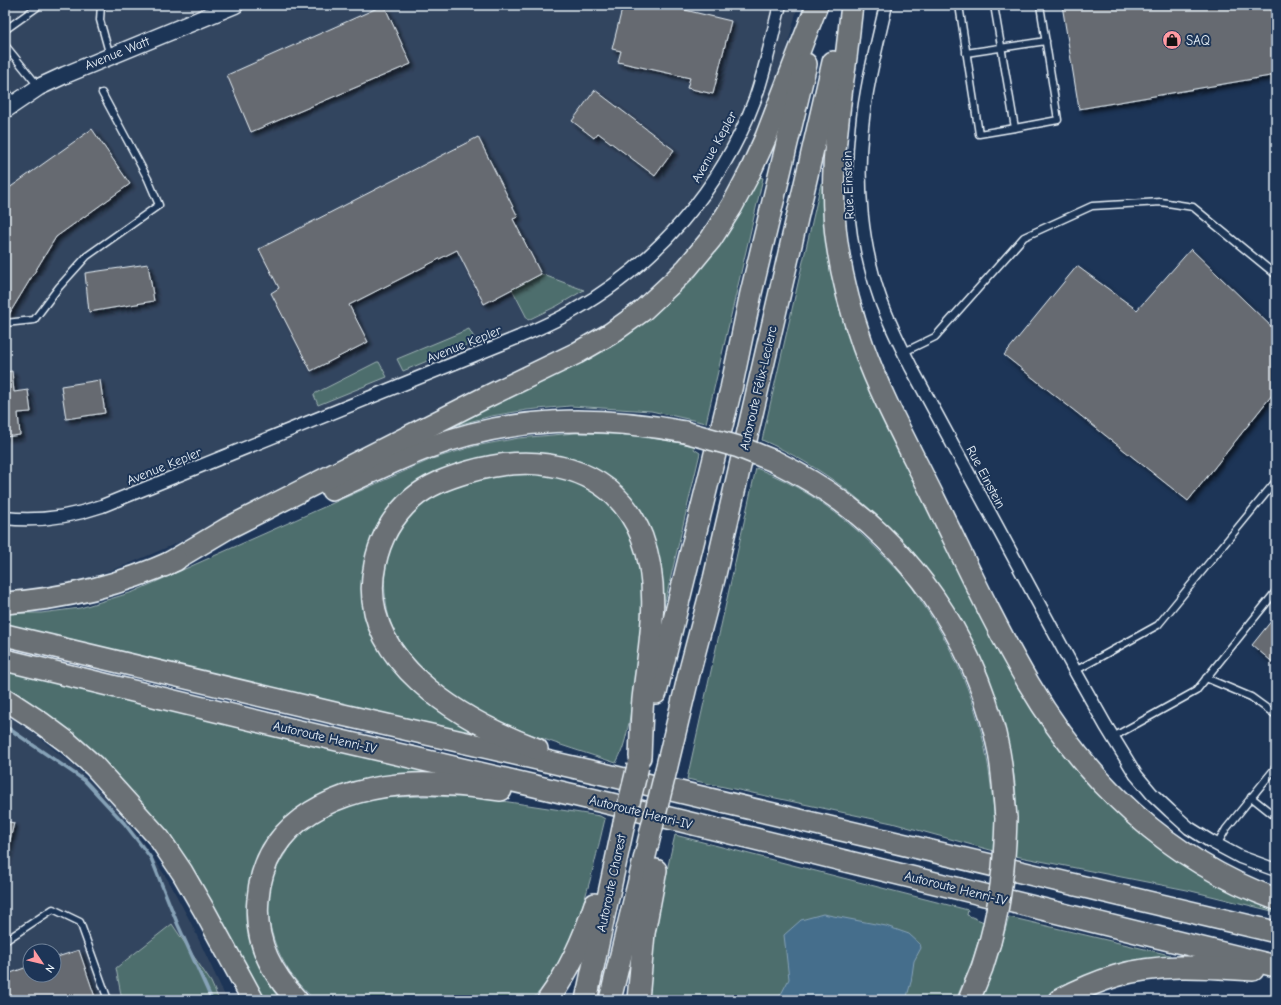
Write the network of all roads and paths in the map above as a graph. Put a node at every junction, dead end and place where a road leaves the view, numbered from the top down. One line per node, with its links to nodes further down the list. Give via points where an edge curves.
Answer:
1 (40, 5): 12 (lane)
2 (101, 5): 17 (lane, via 100,20)
3 (235, 5): 17 (street, Avenue Watt)
4 (780, 5): 27 (street, Avenue Kepler, via 755,99 722,166 701,198 677,227 635,268 574,311 519,337 102,506 49,519)
5 (819, 5): 28 (highway, via 766,137 732,206 711,239 687,268 642,311 577,353 228,528); 38 (highway, Autoroute Félix-Leclerc, via 731,389)
6 (847, 5): 40 (highway, Autoroute Félix-Leclerc, via 714,579 690,670)
7 (852, 5): 51 (highway, via 834,161 834,220 852,314 863,348 891,410 1008,647 1045,710 1082,761 1124,806 1167,841 1217,874)
8 (886, 5): 25 (street, Rue Einstein, via 862,127 861,204 874,279)
9 (959, 5): 16 (lane)
10 (994, 5): 15 (lane)
11 (1040, 5): 13 (lane)
12 (5, 30)
13 (1046, 41): 15 (lane); 22 (lane, via 1058,120)
14 (5, 45): 18 (lane)
15 (1001, 48): 16 (lane); 22 (lane)
16 (966, 53): 22 (lane, via 979,134)
17 (110, 56): 18 (street, Avenue Watt)
18 (39, 87): 21 (street, Avenue Watt)
19 (5, 90): 21 (lane)
20 (102, 93): 24 (lane, via 148,179 158,205 87,256 34,320)
21 (10, 107)
22 (1015, 128)
23 (1276, 275): 25 (lane, via 1193,207 1161,202 1092,206 1024,236 936,337)
24 (5, 323)
25 (904, 352): 33 (street, Rue Einstein)
26 (1276, 481): 33 (lane, via 1158,625)
27 (5, 518)
28 (164, 566): 30 (highway, via 83,591 25,602); 65 (highway, bridge, via 406,457 475,433 523,424 574,420 618,422 685,432 739,447 774,461 826,491 872,527 904,559 930,591 952,625 972,665 988,708 1003,781 1006,818 1005,860 995,924)
29 (1276, 592): 34 (lane)
30 (5, 603)
31 (5, 635): 41 (highway, Autoroute Henri-IV)
32 (5, 660): 43 (highway, Autoroute Henri-IV)
33 (1075, 671): 37 (street, Rue Einstein)
34 (1206, 678): 36 (lane, via 1252,698); 37 (lane, via 1196,691)
35 (5, 699): 44 (highway, via 67,742 94,766)
36 (1276, 715)
37 (1113, 737): 48 (street, Rue Einstein, via 1136,775 1152,794 1189,828)
38 (639, 762): 41 (highway, via 653,592 645,548 626,508 591,478 568,468 552,465 524,463 492,466 459,474 431,486 411,500 393,520 377,556 372,581 373,595 377,617 386,638 414,676 436,696 462,714 507,737); 47 (highway, Autoroute Charest, bridge)
39 (1276, 767): 42 (lane)
40 (672, 772): 46 (highway, Autoroute Charest, bridge)
41 (599, 773): 50 (highway, Autoroute Henri-IV)
42 (1252, 797): 45 (lane); 48 (lane)
43 (595, 800): 55 (highway, Autoroute Henri-IV); 60 (highway, via 464,786 412,784 347,796 328,803 304,817 284,834 269,857 260,881 257,908 259,933 267,956)
44 (126, 802): 58 (highway, via 186,894); 59 (highway, via 159,838 175,861)
45 (1275, 814)
46 (658, 829): 63 (highway, Autoroute Charest); 64 (highway, via 639,974)
47 (622, 831): 61 (highway, via 576,954); 62 (highway, Autoroute Charest)
48 (1216, 845): 49 (street, Rue Einstein)
49 (1276, 870)
50 (1058, 882): 52 (highway); 53 (highway, Autoroute Henri-IV)
51 (1276, 899)
52 (1276, 920)
53 (1276, 932)
54 (5, 941): 57 (lane, via 53,909 80,922)
55 (1276, 966)
56 (1276, 972): 66 (highway, via 1200,967 1152,969 1100,981)
57 (108, 1000)
58 (237, 1000)
59 (253, 1000)
60 (298, 1000)
61 (548, 1000)
62 (586, 1000)
63 (610, 1000)
64 (638, 1000)
65 (969, 1000)
66 (1059, 1000)

